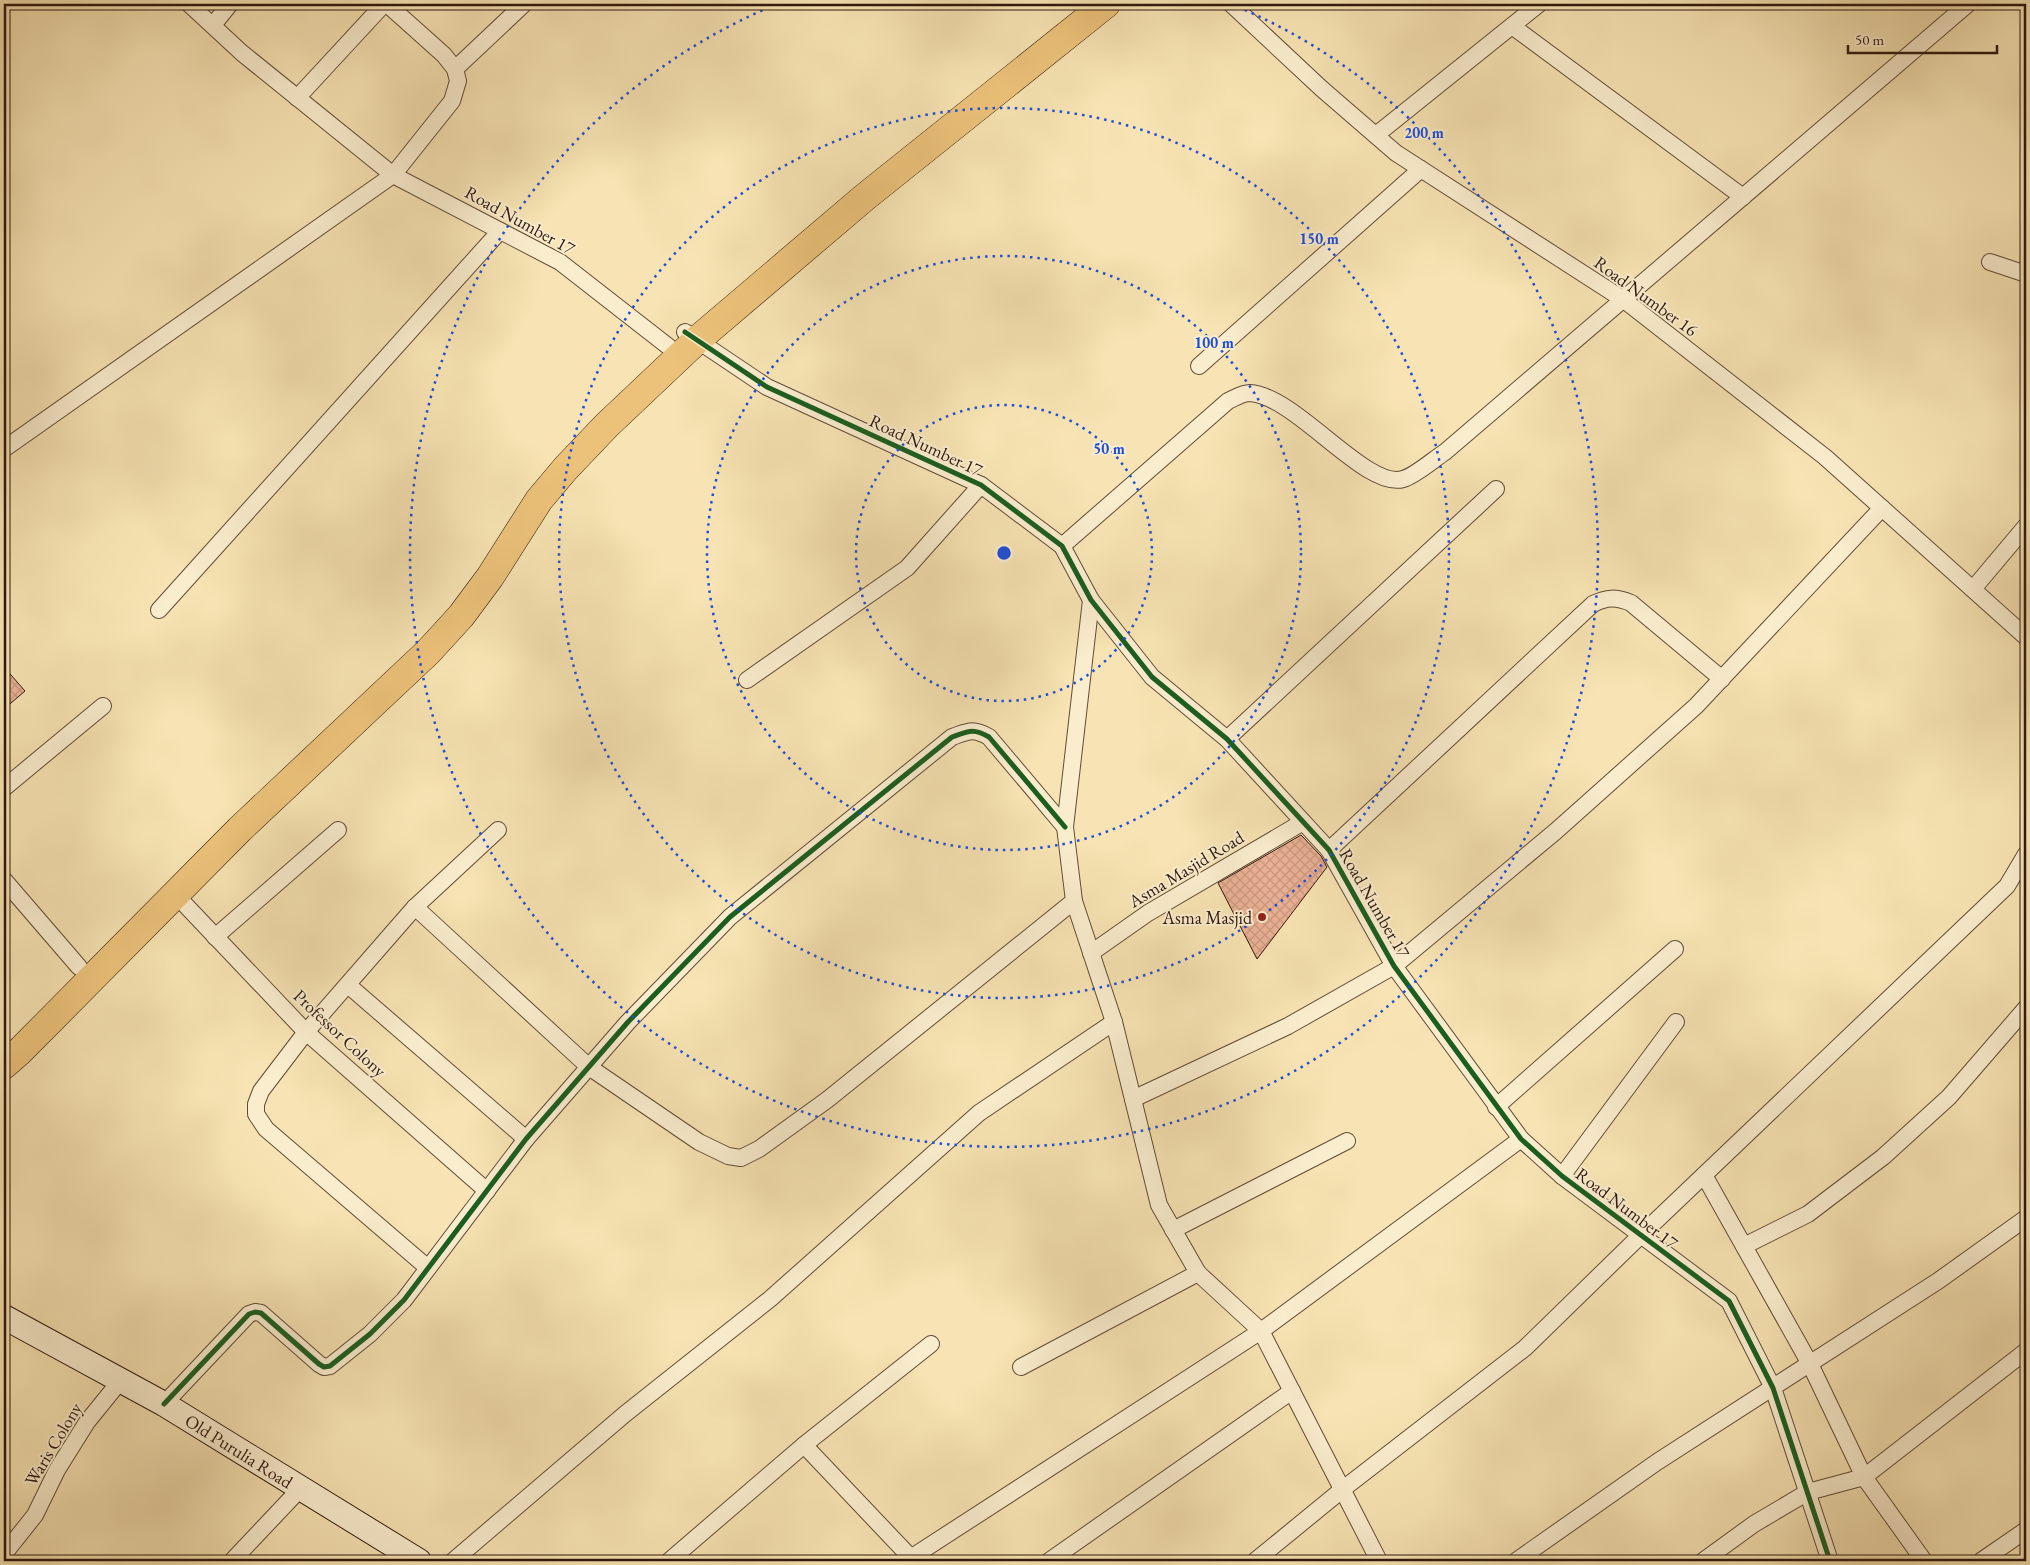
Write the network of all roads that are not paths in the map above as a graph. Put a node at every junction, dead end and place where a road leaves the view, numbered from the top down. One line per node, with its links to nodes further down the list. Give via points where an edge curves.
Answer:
1 (189, 4): 10 (street, Road Number 17)
2 (230, 4): 10 (street)
3 (386, 4): 12 (street, via 433,44); 13 (street)
4 (524, 4): 12 (street)
5 (1083, 4): 22 (highway, via 743,280)
6 (1106, 4): 22 (highway)
7 (1231, 4): 14 (street, Road Number 16)
8 (1539, 4): 11 (street)
9 (1968, 4): 17 (street)
10 (213, 25): 13 (street, Road Number 17)
11 (1512, 26): 14 (street); 17 (street)
12 (456, 69): 16 (street, via 458,81 452,101)
13 (297, 98): 16 (street, Road Number 17)
14 (1376, 136): 15 (street, Road Number 16)
15 (1421, 169): 21 (street, Road Number 16); 23 (street)
16 (393, 175): 18 (street, Road Number 17); 24 (street)
17 (1743, 197): 21 (street)
18 (500, 231): 22 (street, Road Number 17, via 560,262); 32 (street)
19 (1990, 262): 20 (street)
20 (2026, 274)
21 (1624, 300): 27 (street, Road Number 16, via 1825,457); 29 (street, via 1444,452 1405,479 1393,481 1373,473 1278,403 1250,393 1228,401)
22 (683, 340): 25 (street, Road Number 17, via 768,387); 46 (highway, via 539,500 484,585 435,645); 53 (highway, via 583,426 552,460 526,493 458,596 420,637)
23 (1199, 366)
24 (4, 450)
25 (981, 485): 29 (street, Road Number 17); 35 (street, via 907,568)
26 (1496, 489): 37 (street)
27 (1882, 508): 30 (street, Road Number 16); 34 (street)
28 (2026, 526): 30 (street)
29 (1062, 546): 31 (street, Road Number 17)
30 (1974, 589): 33 (street, Road Number 16)
31 (1091, 600): 37 (street, Road Number 17, via 1152,676); 40 (street)
32 (159, 610)
33 (2026, 637)
34 (1722, 679): 43 (street, via 1631,603 1604,598 1593,604); 52 (street, via 1556,831)
35 (747, 680)
36 (103, 706): 38 (street)
37 (1227, 739): 39 (street, Road Number 17)
38 (4, 788)
39 (1304, 822): 43 (street, Road Number 17); 51 (street, Asma Masjid Road, via 1148,913)
40 (1065, 827): 47 (street); 61 (street, via 989,738 977,731 952,737 730,917)
41 (338, 830): 49 (street)
42 (498, 830): 48 (street)
43 (1329, 850): 52 (street, Road Number 17)
44 (2026, 854): 67 (street, via 2007,886)
45 (4, 880): 53 (street)
46 (175, 894): 49 (street, Professor Colony); 60 (highway)
47 (1074, 901): 51 (street); 61 (street, via 827,1100 759,1149 741,1158 728,1156 699,1142)
48 (415, 907): 54 (street); 61 (street)
49 (215, 937): 58 (street, Professor Colony)
50 (1676, 949): 63 (street)
51 (1091, 953): 56 (street)
52 (1394, 966): 62 (street, via 1279,1030); 63 (street, Road Number 17)
53 (79, 967): 59 (highway)
54 (348, 985): 58 (street); 64 (street)
55 (2026, 1008): 73 (street, via 1949,1097 1883,1157 1808,1214)
56 (1114, 1022): 62 (street); 96 (street, via 979,1113 770,1299 625,1414)
57 (1676, 1022): 68 (street)
58 (306, 1032): 69 (street, Professor Colony); 74 (street, via 261,1091 256,1114 266,1129)
59 (4, 1042)
60 (4, 1064)
61 (589, 1067): 64 (street)
62 (1132, 1099): 71 (street, via 1159,1205)
63 (1496, 1107): 65 (street, Road Number 17)
64 (526, 1139): 69 (street)
65 (1520, 1139): 68 (street, Road Number 17); 77 (street)
66 (1347, 1140): 71 (street)
67 (1704, 1175): 72 (street); 73 (street)
68 (1562, 1176): 72 (street, Road Number 17)
69 (487, 1191): 74 (street)
70 (2026, 1218): 80 (street, via 1938,1281)
71 (1173, 1230): 75 (street)
72 (1641, 1235): 83 (street, Road Number 17, via 1729,1301); 88 (street, via 1525,1348)
73 (1744, 1246): 80 (street)
74 (428, 1268): 85 (street, via 404,1300 370,1334 330,1366 319,1364 261,1313 255,1312)
75 (1198, 1273): 77 (street); 81 (street)
76 (4, 1316): 82 (main road, Old Purulia Road)
77 (1261, 1331): 84 (street); 93 (street)
78 (931, 1344): 86 (street)
79 (2026, 1351): 87 (street)
80 (1810, 1364): 83 (street); 87 (street)
81 (1021, 1367)
82 (121, 1380): 85 (main road, Old Purulia Road); 92 (street, Waris Colony, via 86,1422 35,1515)
83 (1773, 1388): 90 (street, Road Number 17); 101 (street, via 1657,1462)
84 (1292, 1391): 88 (street); 98 (street)
85 (164, 1404): 89 (main road, Old Purulia Road)
86 (804, 1445): 93 (street); 97 (street)
87 (1864, 1477): 90 (street); 104 (street)
88 (1343, 1488): 99 (street); 100 (street)
89 (300, 1489): 94 (street); 95 (main road, Old Purulia Road)
90 (1808, 1492): 102 (street, via 1754,1524); 103 (street, Road Number 17)
91 (2026, 1530): 105 (street)
92 (4, 1554)
93 (910, 1560)
94 (232, 1561)
95 (418, 1561)
96 (453, 1561)
97 (670, 1561)
98 (1049, 1561)
99 (1254, 1561)
100 (1379, 1561)
101 (1516, 1561)
102 (1703, 1561)
103 (1830, 1561)
104 (1924, 1561)
105 (1981, 1561)

